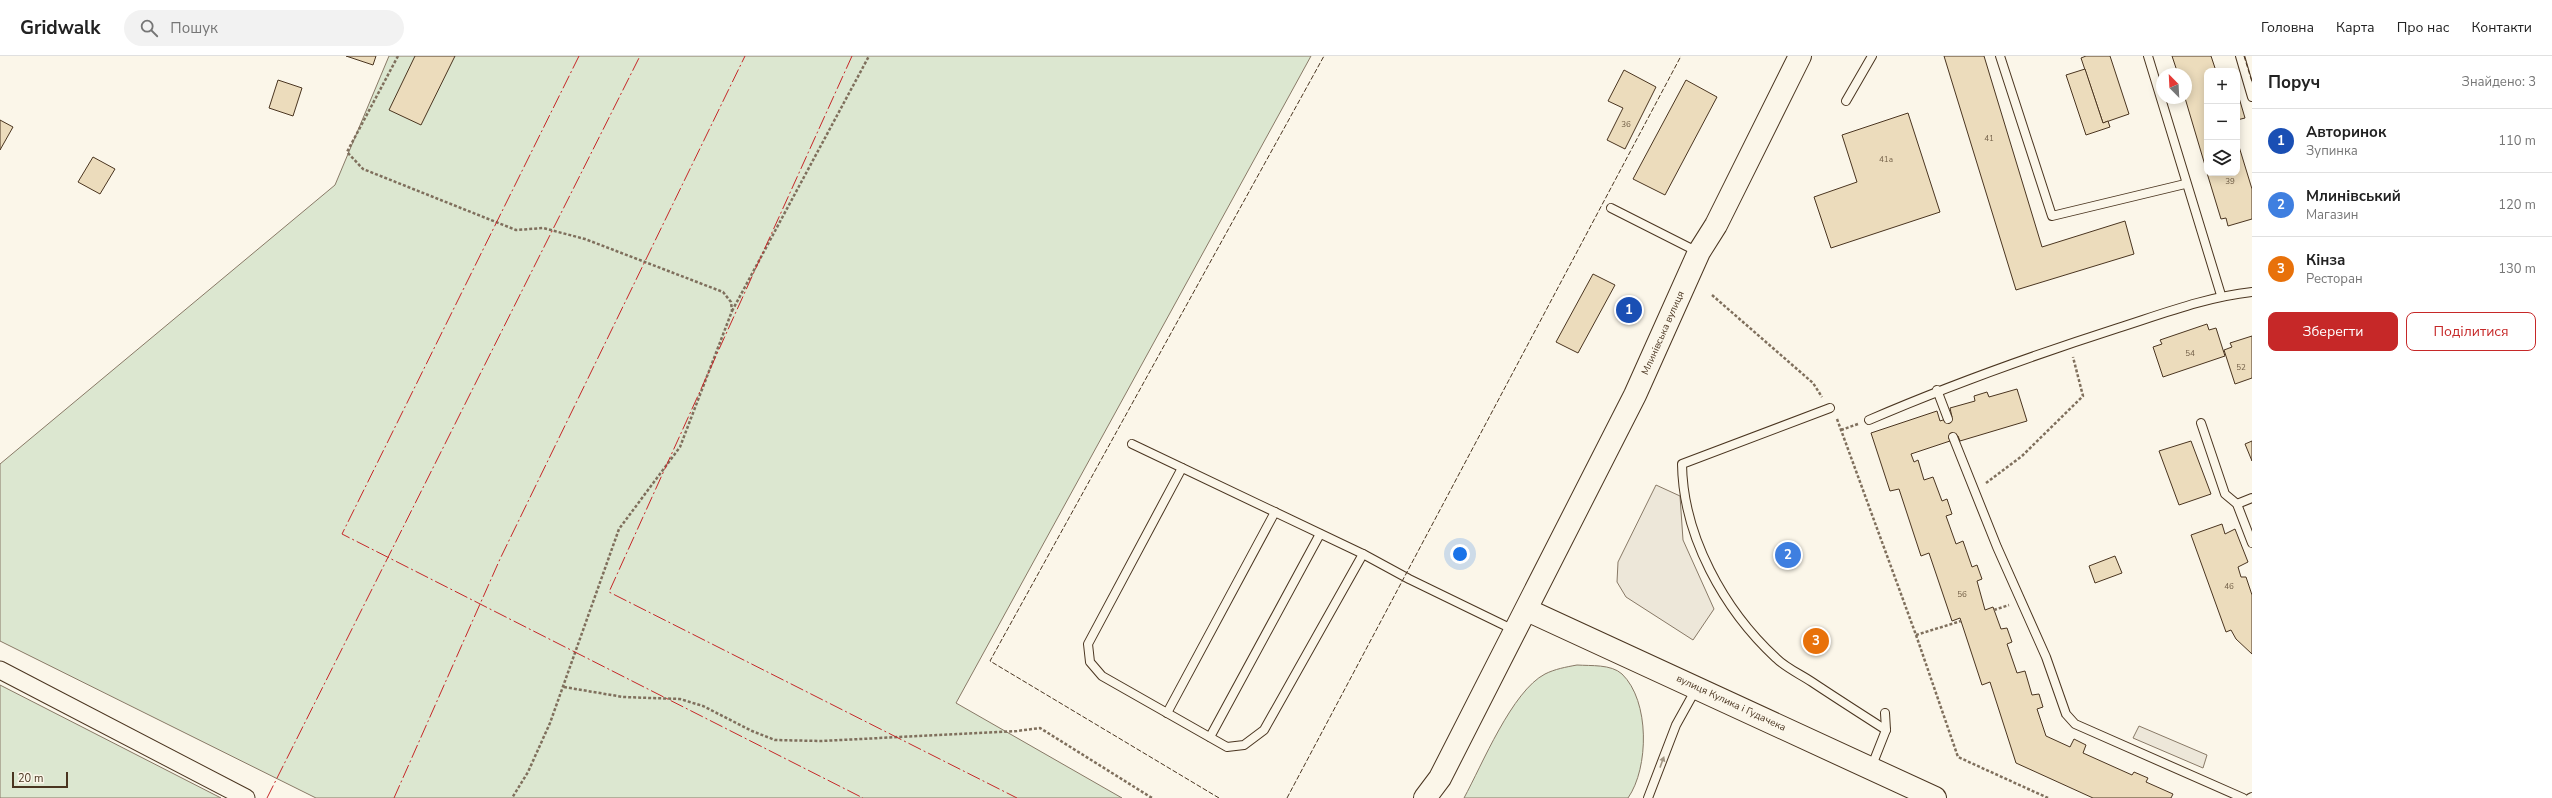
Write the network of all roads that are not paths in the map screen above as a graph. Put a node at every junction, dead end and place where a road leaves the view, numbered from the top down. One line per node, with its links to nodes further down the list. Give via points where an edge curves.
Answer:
1 (1800, 56): 10 (main road, Млинівська вулиця, via 1716,225)
2 (1872, 56): 7 (lane)
3 (2000, 56): 8 (lane, via 2052,216)
4 (2148, 56): 8 (lane)
5 (2240, 56): 6 (lane)
6 (2252, 97)
7 (1846, 101)
8 (2185, 184): 12 (lane)
9 (1611, 208): 10 (lane)
10 (1699, 252): 27 (main road, Млинівська вулиця, via 1635,395)
11 (2252, 292): 12 (lane)
12 (2221, 295): 13 (lane)
13 (1937, 390): 15 (lane); 16 (lane)
14 (1830, 408): 33 (lane, via 1682,464 1683,486 1694,533 1717,584 1745,624 1777,659)
15 (1948, 419)
16 (1869, 420)
17 (2201, 423): 22 (lane, via 2225,494)
18 (1953, 437): 40 (lane, via 2046,657 2066,714 2075,724)
19 (1132, 444): 20 (lane)
20 (1182, 468): 23 (lane); 31 (lane, via 1088,644 1090,662 1102,676)
21 (2252, 498): 22 (lane)
22 (2237, 504): 25 (lane)
23 (1275, 512): 24 (lane); 31 (lane)
24 (1320, 534): 26 (lane); 34 (lane)
25 (2252, 543)
26 (1362, 554): 28 (lane); 34 (lane, via 1264,730 1244,745 1227,747)
27 (1527, 610): 28 (main road, Млинівська вулиця); 30 (main road, вулиця Кулика і Гудачека)
28 (1516, 631): 37 (main road, Млинівська вулиця, via 1440,778)
29 (0, 670): 36 (street)
30 (1697, 687): 35 (main road, вулиця Кулика і Гудачека); 38 (lane, one-way to 30, via 1676,725)
31 (1167, 713): 34 (lane)
32 (1885, 713): 33 (lane)
33 (1886, 730): 35 (lane)
34 (1210, 738)
35 (1871, 768): 39 (main road, вулиця Кулика і Гудачека)
36 (246, 798)
37 (1425, 798)
38 (1648, 798)
39 (1935, 798)
40 (2243, 798)

